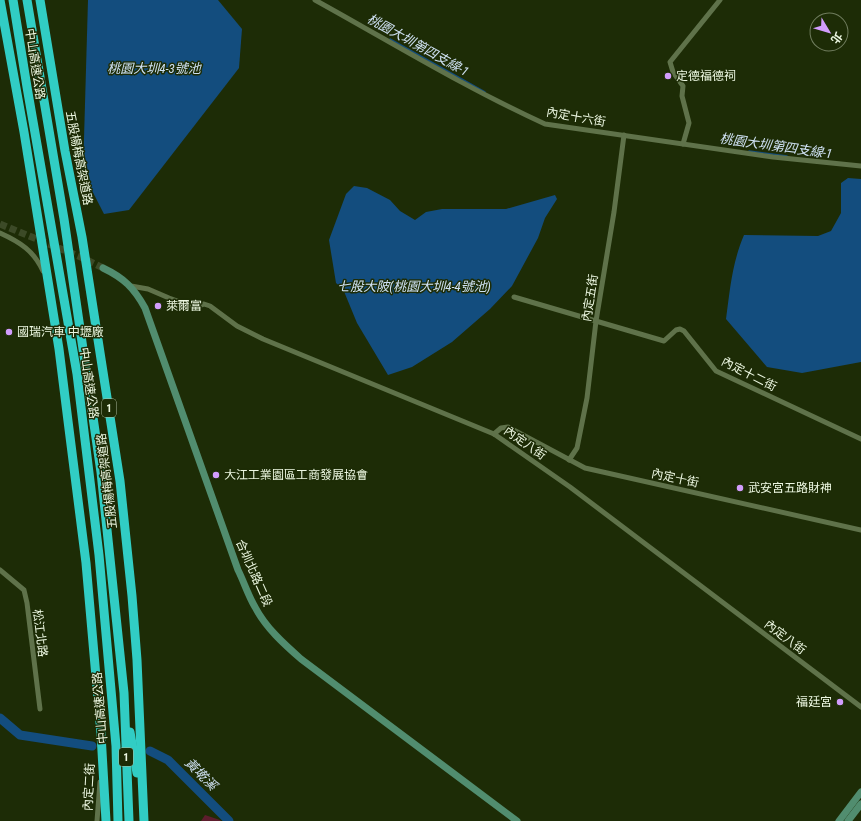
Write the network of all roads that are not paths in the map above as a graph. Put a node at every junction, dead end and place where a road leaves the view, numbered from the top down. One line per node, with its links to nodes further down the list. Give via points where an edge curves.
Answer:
1 (0, 0): 28 (highway, 1, via 24,132 68,421 86,563)
2 (13, 0): 24 (highway, 中山高速公路 / 1, via 77,374 99,555)
3 (27, 0): 7 (highway, 中山高速公路 / 1)
4 (39, 0): 7 (highway); 31 (highway, 五股楊梅高架道路 / 1, via 64,151 84,245 120,481 137,660)
5 (315, 0): 8 (street, 內定十六街, via 543,123)
6 (720, 0): 9 (street, via 670,62 673,72 683,86 682,96 689,123)
7 (36, 53): 21 (highway, 中山高速公路 / 1, via 64,219 101,472)
8 (624, 135): 9 (street, 內定十六街); 15 (street, 內定五街)
9 (683, 144): 10 (street, 內定十六街)
10 (861, 166)
11 (0, 233): 27 (street, 內定二街, via 25,247 38,260 55,296 75,440 102,698)
12 (103, 268): 13 (street, 合圳北路二段)
13 (131, 286): 16 (street, 內定八街, via 148,289 194,307 204,304 210,306 237,326 263,338); 32 (street, 合圳北路二段, via 145,308 229,545 255,608 280,641 301,659)
14 (514, 297): 15 (street)
15 (596, 321): 17 (street, 內定十二街, via 664,341 680,329 716,371); 18 (street, 內定五街, via 578,448)
16 (494, 434): 18 (street, 內定十街, via 501,428 508,427); 22 (street, 內定八街, via 570,487)
17 (861, 439)
18 (569, 460): 19 (street, 內定十街, via 585,468)
19 (861, 530)
20 (0, 570): 23 (street, 松江北路, via 24,590)
21 (124, 693): 30 (highway, 中山高速公路 / 1); 31 (highway)
22 (861, 707)
23 (40, 709)
24 (116, 746): 28 (highway); 29 (highway, 中山高速公路 / 1)
25 (861, 792): 33 (street)
26 (861, 804): 34 (street)
27 (98, 821)
28 (106, 821)
29 (118, 821)
30 (129, 821)
31 (145, 821)
32 (517, 821)
33 (839, 821)
34 (848, 821)

